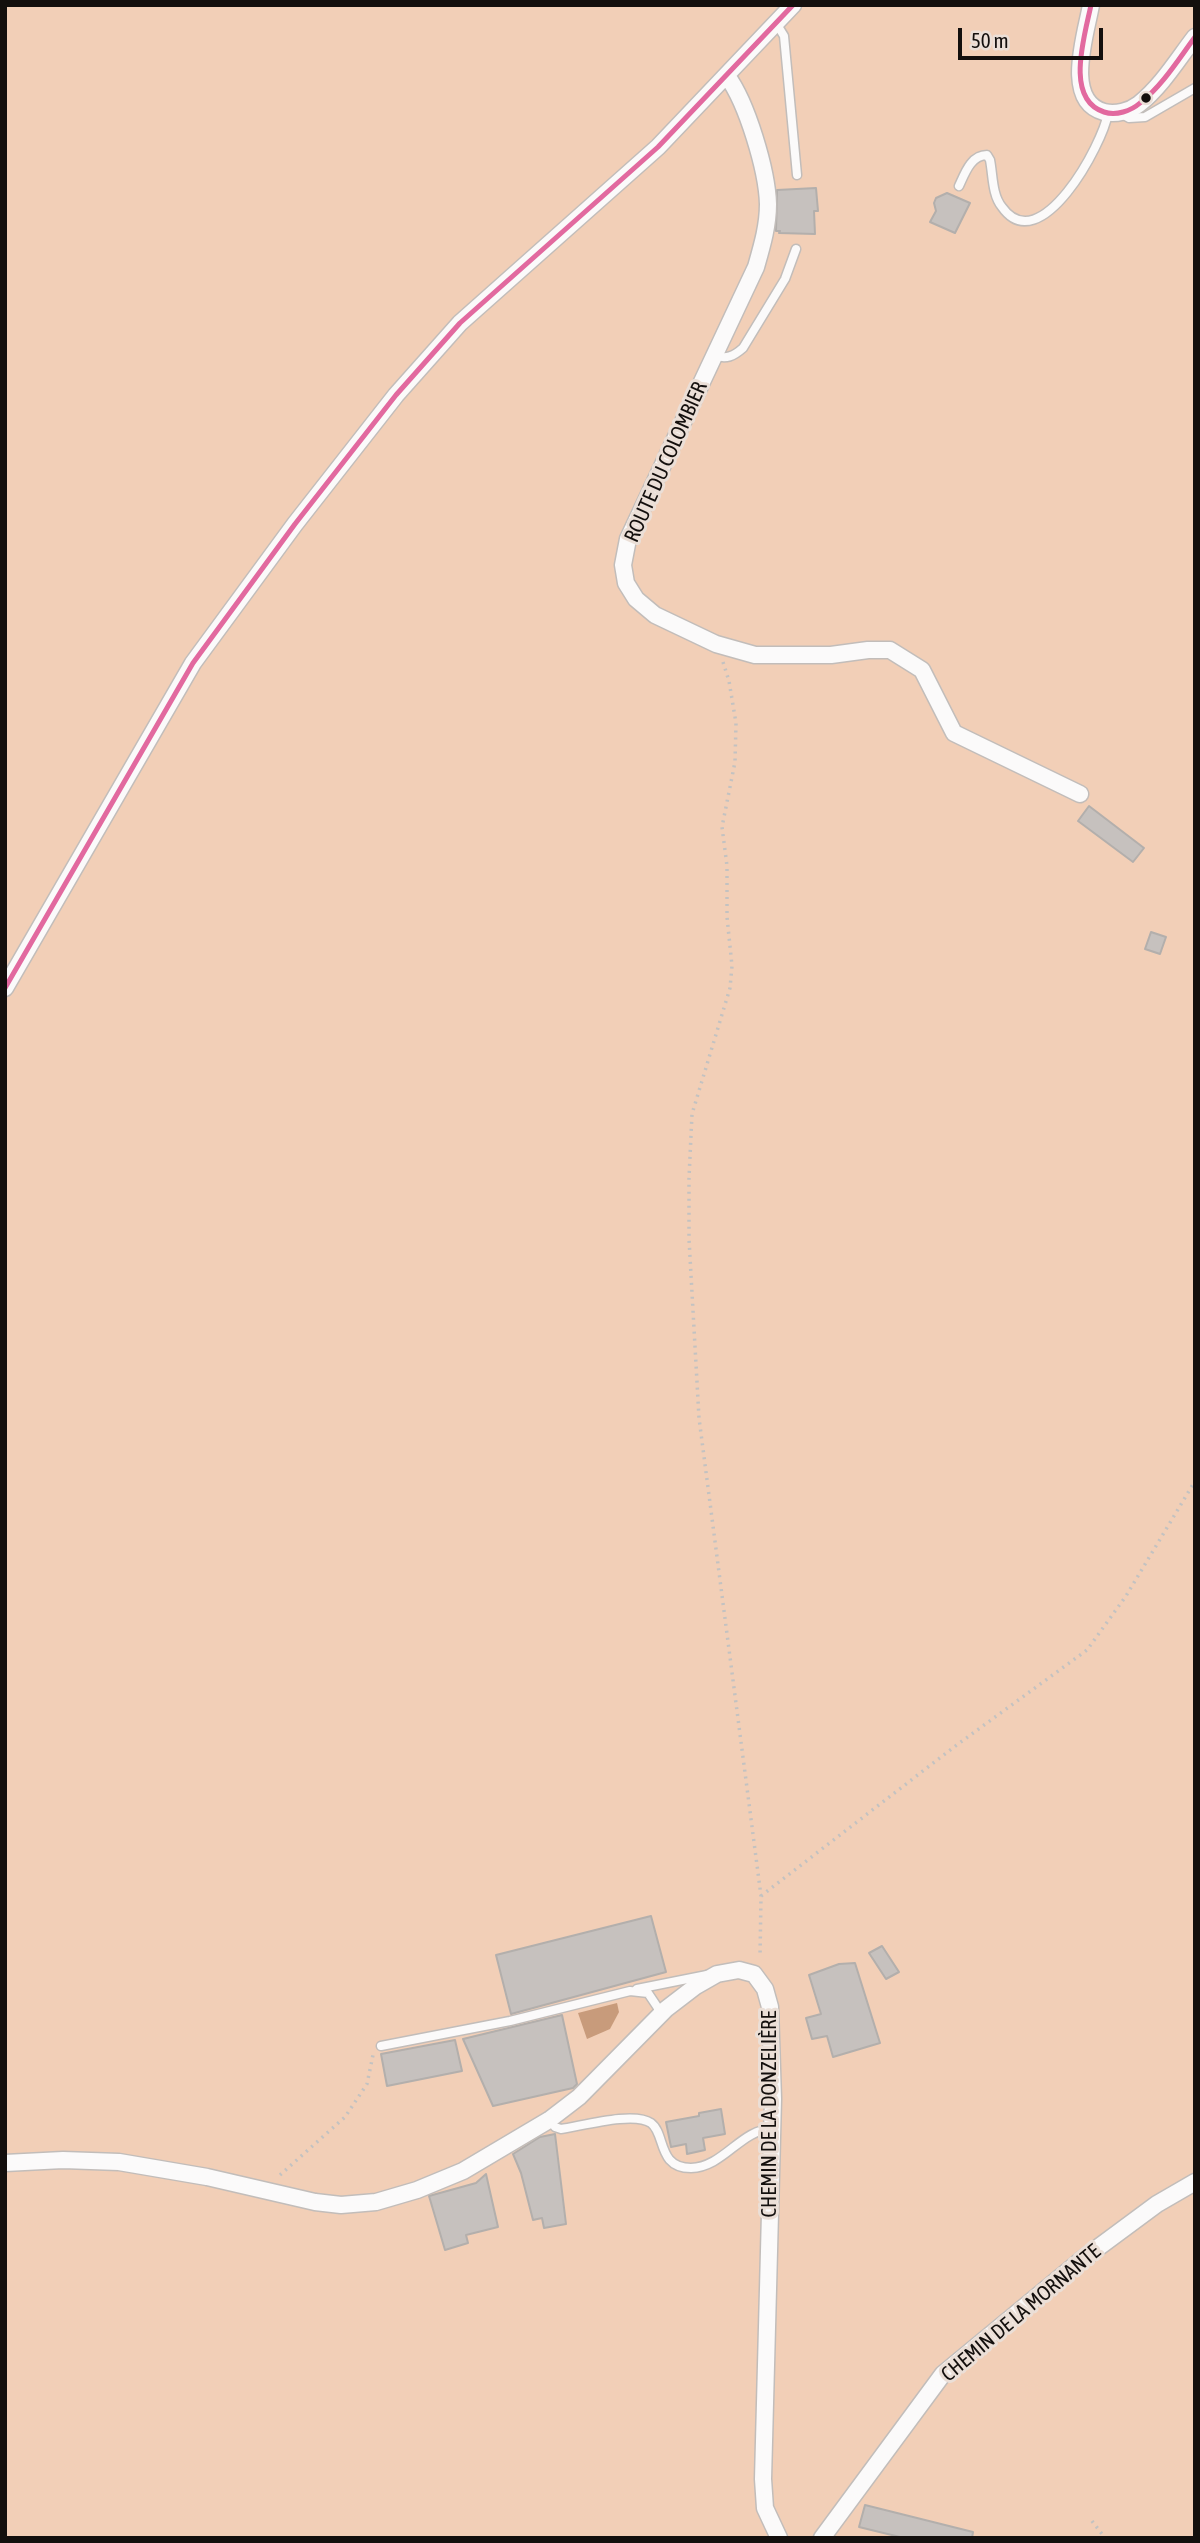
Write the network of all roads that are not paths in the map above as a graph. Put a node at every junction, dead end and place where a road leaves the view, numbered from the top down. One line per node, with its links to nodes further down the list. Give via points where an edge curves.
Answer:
1 (793, 5): 3 (street)
2 (1091, 5): 7 (street, via 1080,86 1086,102)
3 (776, 23): 5 (street); 8 (lane, via 783,36)
4 (1195, 37): 7 (street, via 1152,92 1138,105)
5 (727, 76): 11 (street, ROUTE DU COLOMBIER, via 746,110 768,202 756,267); 13 (street, via 658,147 460,323 396,395 193,663)
6 (1195, 88): 7 (lane, via 1145,117)
7 (1114, 113): 9 (lane, via 1075,184 1035,218 1023,220 1002,209 987,155 975,159)
8 (797, 175)
9 (959, 186)
10 (796, 249): 11 (lane, via 785,279 743,348 727,358)
11 (714, 355): 12 (street, ROUTE DU COLOMBIER, via 628,539 623,565 626,583 636,599 654,615 716,644 755,655 890,650 922,670 954,733)
12 (1080, 794)
13 (5, 988)
14 (717, 1974): 15 (lane); 16 (street); 19 (street, CHEMIN DE LA DONZELIÈRE, via 738,1970 754,1974 765,1989 770,2007)
15 (630, 1991): 16 (lane, via 648,1993); 17 (lane)
16 (658, 2016): 18 (street, via 579,2097)
17 (381, 2046)
18 (549, 2120): 19 (lane, via 561,2129 615,2120 651,2123 665,2155 691,2168 727,2153 757,2132); 20 (street, via 463,2171 376,2202 341,2205 119,2162)
19 (772, 2129): 22 (street, CHEMIN DE LA DONZELIÈRE, via 763,2479 765,2508)
20 (5, 2164)
21 (1195, 2182): 23 (street, CHEMIN DE LA MORNANTE, via 1080,2261 943,2374)
22 (779, 2538)
23 (822, 2538)

